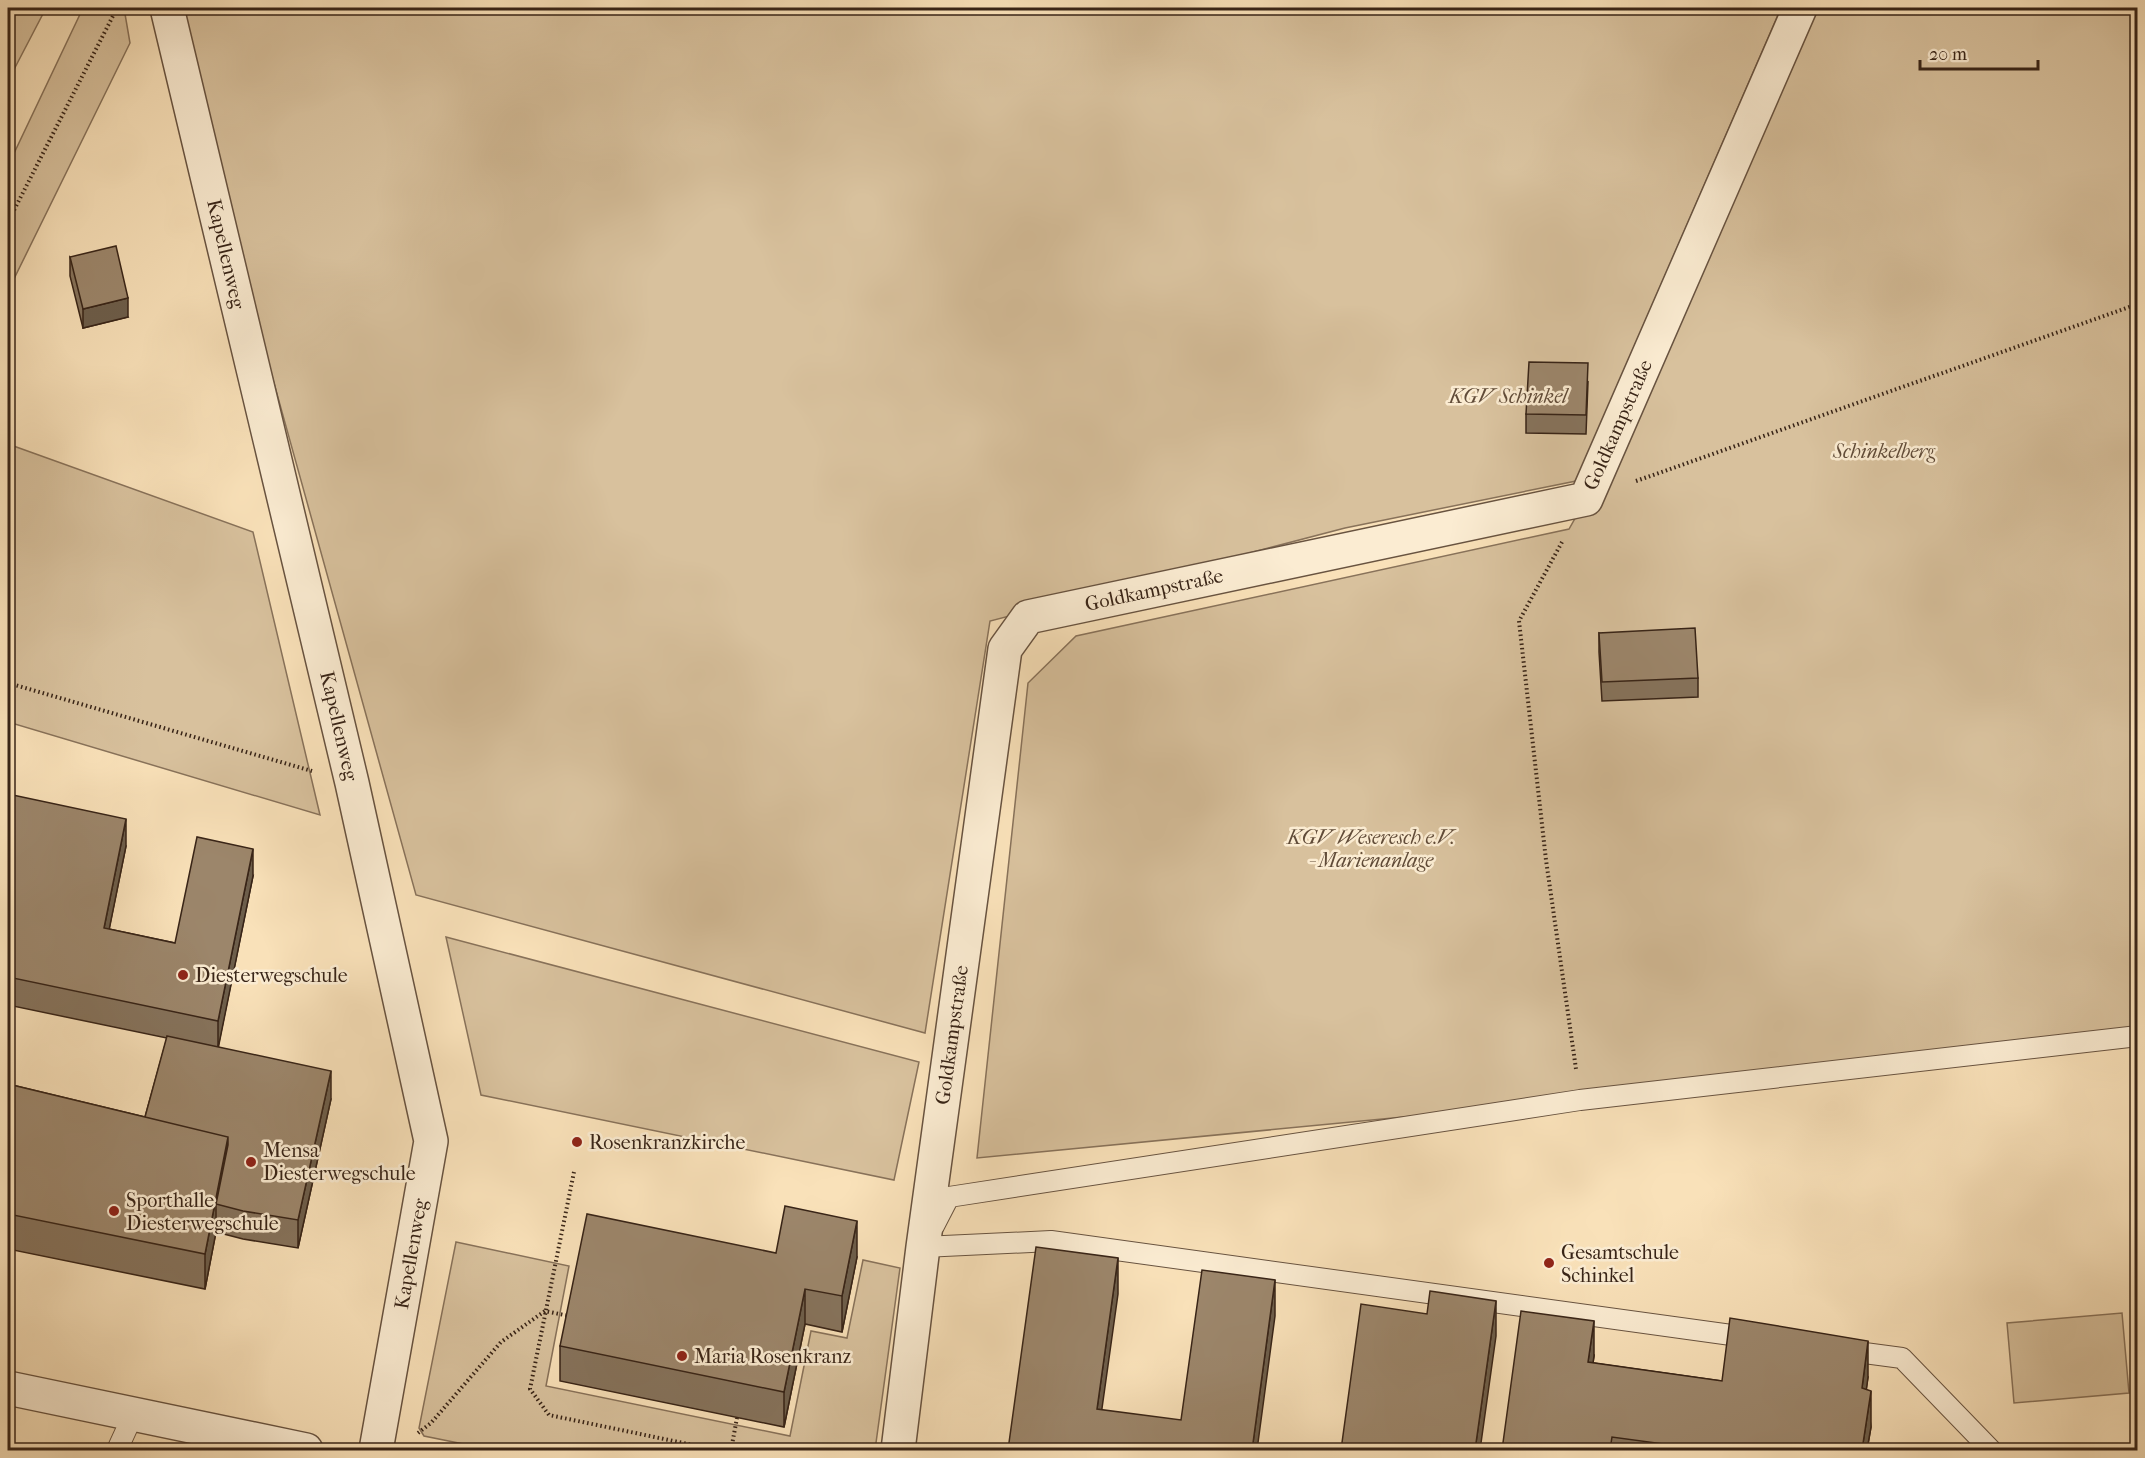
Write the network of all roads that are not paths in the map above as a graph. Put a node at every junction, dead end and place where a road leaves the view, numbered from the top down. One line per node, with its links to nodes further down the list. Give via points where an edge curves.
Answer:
1 (167, 8): 11 (street, Kapellenweg, via 352,783 431,1141)
2 (1800, 8): 4 (street, Goldkampstraße, via 1586,499 1028,617 1005,649)
3 (2138, 1036): 4 (lane, via 1580,1100 949,1197)
4 (923, 1247): 5 (lane, via 1051,1241); 12 (street, Goldkampstraße)
5 (1772, 1340)
6 (1820, 1347): 13 (lane, via 1902,1358)
7 (8, 1388): 8 (street)
8 (134, 1413): 9 (lane); 10 (street)
9 (117, 1450)
10 (306, 1450)
11 (376, 1450)
12 (898, 1450)
13 (1991, 1450)

